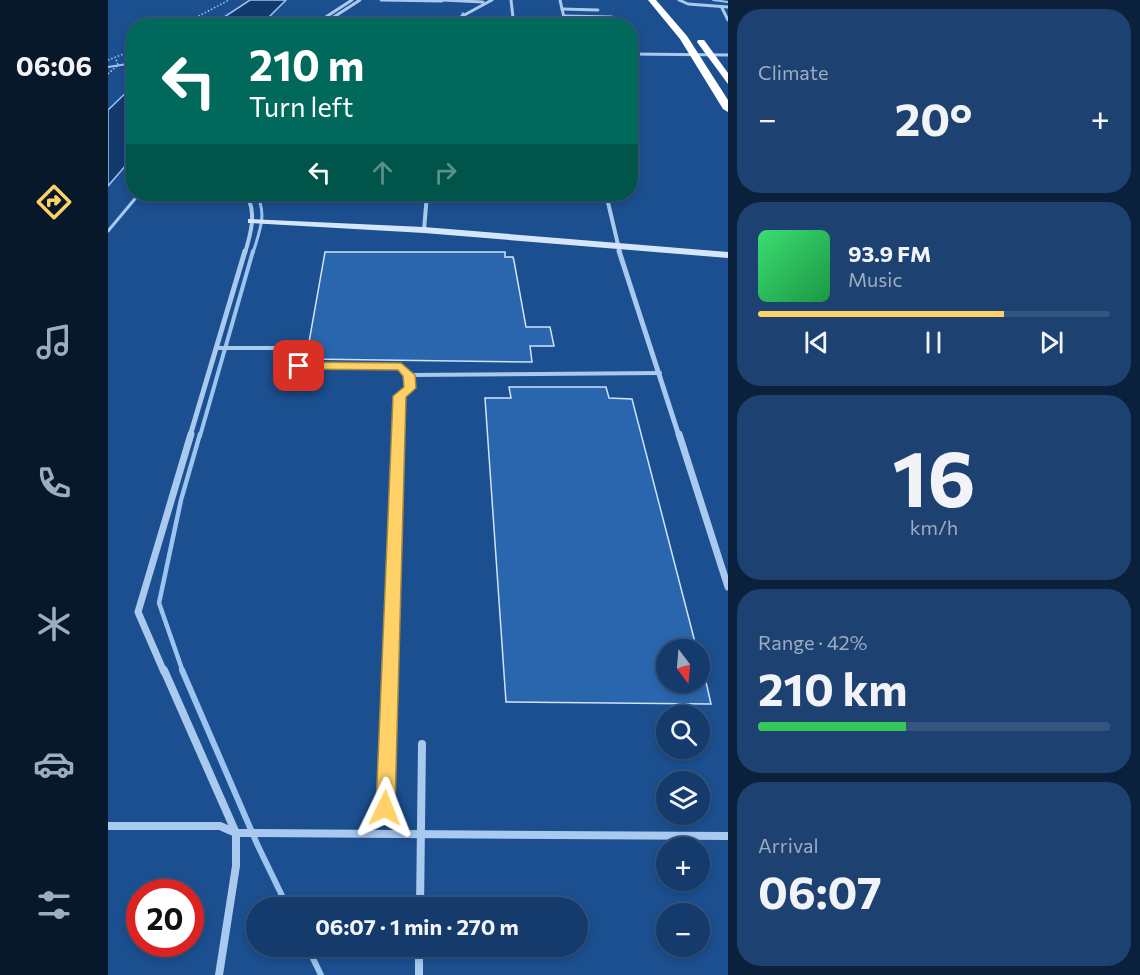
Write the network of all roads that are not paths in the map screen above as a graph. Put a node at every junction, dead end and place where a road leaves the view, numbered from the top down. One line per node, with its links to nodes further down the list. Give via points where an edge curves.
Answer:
1 (352, 0): 19 (street)
2 (360, 0): 20 (street)
3 (381, 0): 4 (street)
4 (442, 0): 10 (street)
5 (492, 0): 10 (street)
6 (512, 0): 23 (street)
7 (560, 0): 14 (street)
8 (652, 0): 27 (highway)
9 (665, 0): 11 (highway)
10 (487, 2): 16 (street)
11 (677, 4): 13 (street)
12 (728, 7): 13 (street)
13 (722, 8): 24 (street)
14 (562, 9): 15 (street); 17 (street)
15 (598, 10)
16 (463, 14): 21 (street); 22 (street)
17 (564, 16): 18 (street)
18 (612, 17)
19 (324, 18)
20 (333, 18)
21 (457, 18)
22 (463, 18)
23 (513, 18)
24 (728, 20)
25 (694, 32): 28 (highway)
26 (638, 54): 27 (street)
27 (695, 55): 28 (street); 31 (highway)
28 (709, 55): 29 (street); 30 (highway)
29 (728, 55)
30 (728, 81)
31 (728, 109)
32 (133, 201): 38 (lane)
33 (250, 201): 36 (street)
34 (426, 201): 37 (street)
35 (608, 201): 39 (street)
36 (252, 221): 37 (street); 41 (street)
37 (424, 230): 39 (street)
38 (108, 231)
39 (618, 247): 40 (street); 42 (street)
40 (728, 255)
41 (219, 348): 43 (lane, via 302,348 299,366 401,366); 48 (street, via 138,612)
42 (660, 373): 43 (lane); 44 (street)
43 (409, 375): 46 (lane, via 410,388 399,396)
44 (728, 586)
45 (422, 744): 49 (street)
46 (385, 808)
47 (108, 826): 48 (street, via 220,826)
48 (237, 833): 49 (street); 53 (street, via 236,866)
49 (420, 833): 50 (street); 51 (street)
50 (728, 836)
51 (420, 897)
52 (419, 957): 54 (street)
53 (219, 975)
54 (419, 975)

